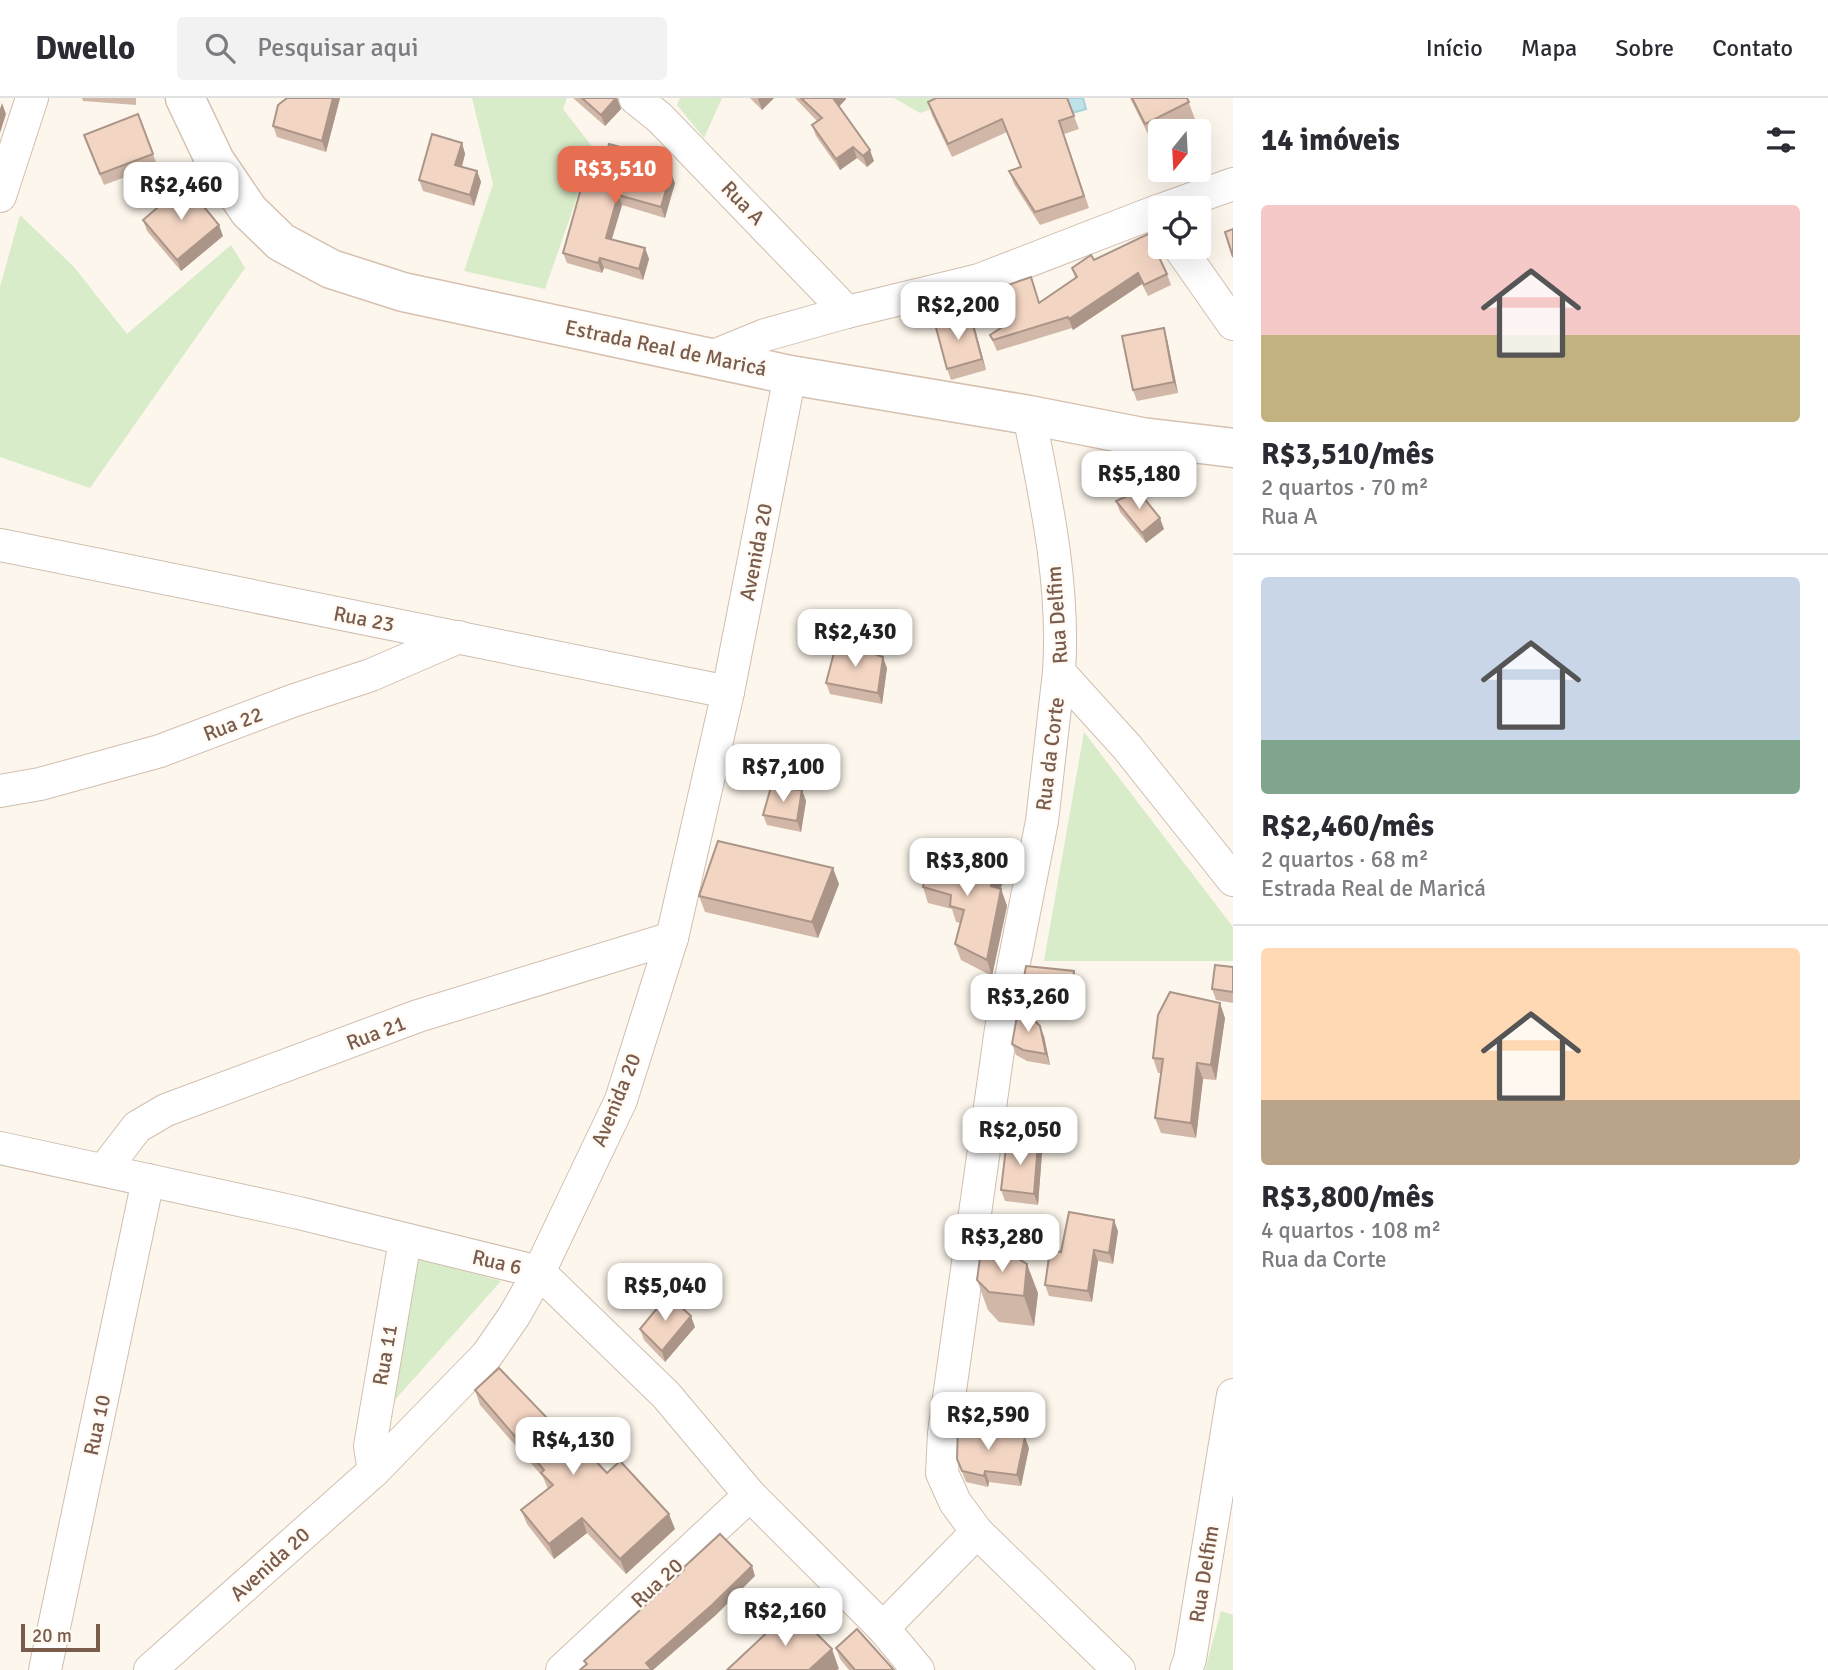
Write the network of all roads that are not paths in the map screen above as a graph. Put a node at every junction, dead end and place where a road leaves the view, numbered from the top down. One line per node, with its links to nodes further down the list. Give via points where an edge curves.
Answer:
1 (32, 98): 5 (street)
2 (185, 98): 11 (main road, Estrada Real de Maricá, via 215,161 249,211 281,242 331,269 403,292)
3 (635, 98): 9 (street, Rua A, via 660,118)
4 (1233, 184): 6 (street)
5 (0, 196)
6 (1203, 196)
7 (1148, 218): 9 (street, via 979,280)
8 (1187, 259): 10 (street)
9 (847, 312): 11 (street, via 765,335)
10 (1233, 324)
11 (711, 357): 12 (main road, Estrada Real de Maricá)
12 (790, 375): 13 (main road, Estrada Real de Maricá); 18 (street, Avenida 20)
13 (1029, 415): 14 (main road, Estrada Real de Maricá, via 1142,437); 17 (street, Rua Delfim, via 1047,503 1062,631)
14 (1233, 448)
15 (0, 545): 16 (street, Rua 23)
16 (459, 638): 18 (street, Rua 23); 19 (street, Rua 22, via 371,675 160,751)
17 (1059, 672): 20 (street, Rua Delfim, via 1128,747); 30 (street, Rua da Corte, via 1042,821 1001,1029 944,1433 942,1473 955,1502)
18 (728, 692): 21 (street, Avenida 20)
19 (0, 791)
20 (1233, 880)
21 (672, 937): 23 (street, Rua 21, via 418,1016 166,1110 137,1127); 26 (street, Avenida 20, via 621,1100)
22 (0, 1148): 23 (street, Rua 6)
23 (104, 1170): 24 (street, Rua 6)
24 (148, 1180): 25 (street, Rua 6); 32 (street, Rua 10)
25 (405, 1240): 26 (street, Rua 6); 28 (street, Rua 11, via 370,1446)
26 (539, 1272): 28 (street, Avenida 20, via 487,1355); 29 (street, Rua 6, via 666,1395)
27 (1233, 1395): 37 (street, Rua Delfim)
28 (374, 1471): 33 (street, Avenida 20)
29 (750, 1495): 31 (street, Rua 6); 34 (street, Rua 20)
30 (977, 1532): 31 (street); 36 (street, Rua da Corte)
31 (883, 1628): 35 (street, Rua 6)
32 (45, 1670)
33 (150, 1670)
34 (562, 1670)
35 (918, 1670)
36 (1119, 1670)
37 (1186, 1670)

